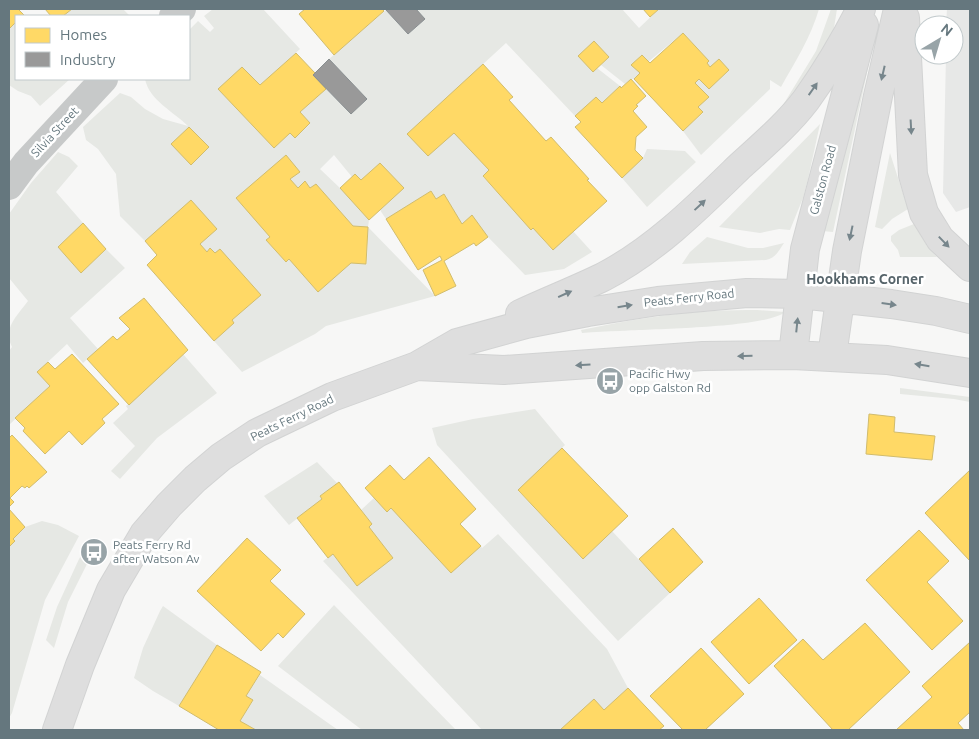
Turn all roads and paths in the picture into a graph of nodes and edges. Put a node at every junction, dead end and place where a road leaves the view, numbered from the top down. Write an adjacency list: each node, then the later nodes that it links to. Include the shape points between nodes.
1 (861, 9): 11 (main road, one-way to 1, via 604,276 637,256 695,210 805,101)
2 (868, 9): 8 (main road, Galston Road, via 805,249)
3 (898, 9): 9 (main road, one-way to 9)
4 (905, 9): 7 (main road, one-way to 7, via 913,175 924,213 940,239)
5 (103, 80): 6 (street, Silvia Street, via 26,163)
6 (9, 186)
7 (970, 266)
8 (800, 294): 9 (main road, Peats Ferry Road); 11 (main road, Peats Ferry Road, one-way to 8, via 526,324 658,301 747,292); 12 (main road, Galston Road, one-way to 8)
9 (840, 298): 10 (main road, Peats Ferry Road, one-way to 10); 13 (main road)
10 (970, 319)
11 (458, 343): 14 (main road, Peats Ferry Road)
12 (794, 355): 13 (main road, Peats Ferry Road); 14 (main road, Peats Ferry Road, one-way to 14, via 704,356 504,370)
13 (832, 356): 15 (main road, Peats Ferry Road, one-way to 13, via 888,360)
14 (417, 366): 16 (main road, Peats Ferry Road, via 332,397 257,433 195,478 144,534 111,590)
15 (970, 373)
16 (57, 730)

